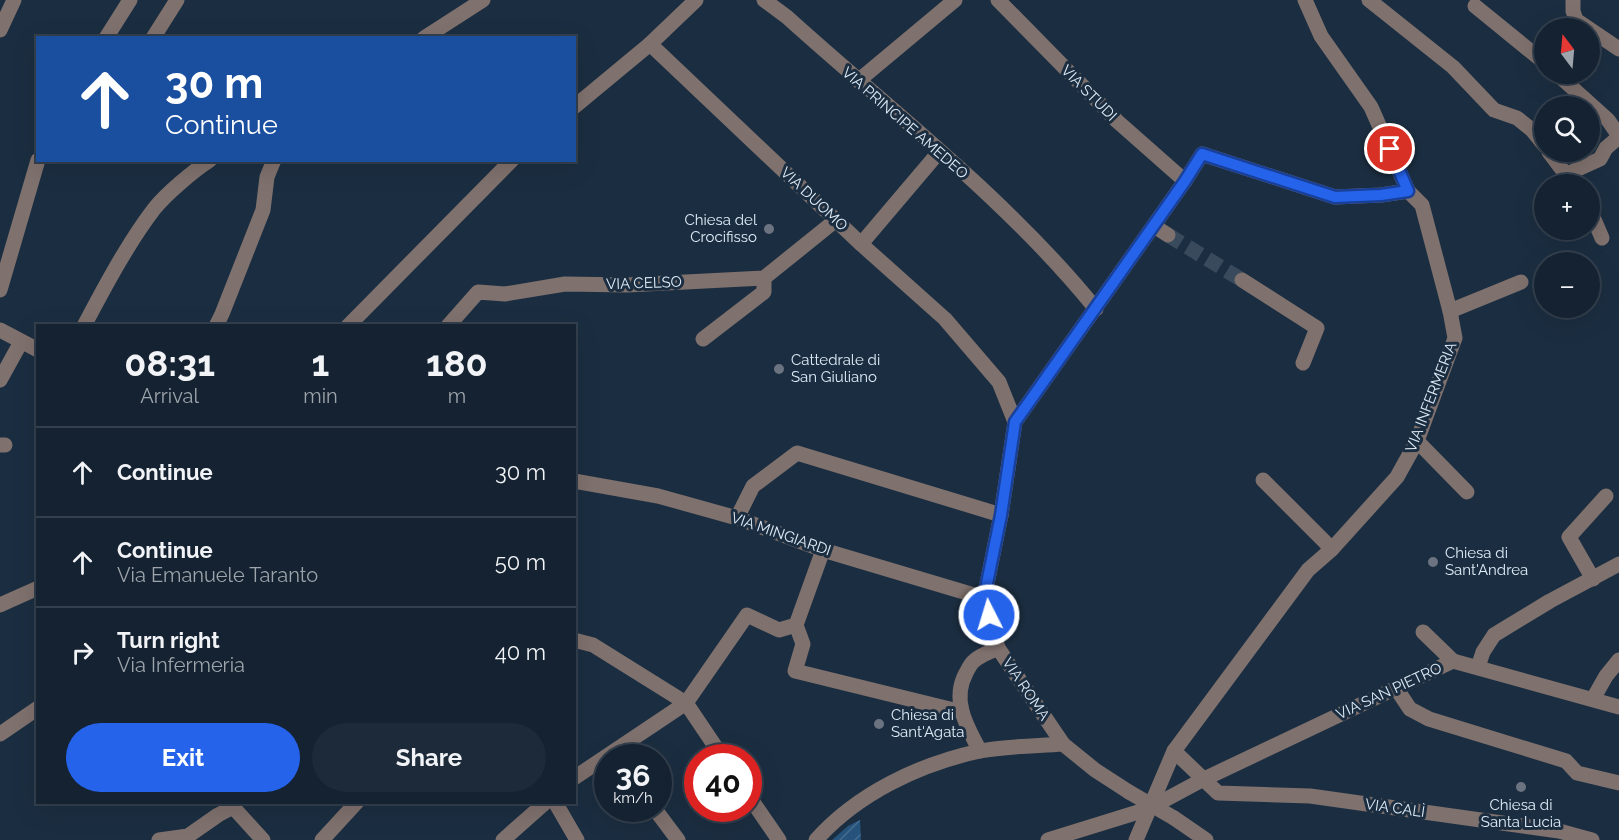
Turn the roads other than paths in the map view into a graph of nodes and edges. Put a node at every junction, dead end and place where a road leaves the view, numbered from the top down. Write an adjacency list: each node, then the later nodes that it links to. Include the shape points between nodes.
1 (14, 0): 13 (street)
2 (130, 0): 14 (street)
3 (177, 0): 15 (street)
4 (483, 0): 16 (street)
5 (696, 0): 17 (street)
6 (764, 0): 20 (street, VIA PRINCIPE AMEDEO)
7 (955, 0): 20 (street)
8 (998, 0): 31 (street, VIA STUDI, via 1117,121)
9 (1305, 0): 32 (street, VIA INFERMERIA, via 1321,36 1371,107)
10 (1369, 0): 23 (street, via 1454,67 1494,110 1517,118)
11 (1573, 0): 18 (street, via 1576,20)
12 (1475, 6): 19 (street)
13 (0, 30)
14 (107, 36)
15 (154, 36)
16 (427, 36)
17 (650, 44): 22 (street); 33 (street, VIA DUOMO)
18 (1619, 49)
19 (1534, 54)
20 (858, 81): 25 (street, VIA PRINCIPE AMEDEO)
21 (1568, 84): 24 (street, via 1608,120)
22 (576, 105)
23 (1534, 132)
24 (1619, 136): 30 (street, via 1600,159)
25 (939, 152): 38 (street); 43 (street, VIA PRINCIPE AMEDEO, via 1024,228)
26 (37, 162): 42 (street)
27 (207, 162): 45 (street, via 155,208)
28 (273, 162): 46 (street, via 263,210)
29 (510, 162): 47 (street)
30 (1578, 174)
31 (1185, 181): 32 (street, via 1202,154 1335,197); 34 (street)
32 (1408, 191): 44 (street, VIA INFERMERIA, via 1422,205)
33 (836, 219): 38 (street, VIA DUOMO); 39 (street)
34 (1154, 226): 36 (street); 43 (street)
35 (1600, 233): 37 (street)
36 (1168, 235)
37 (1602, 238)
38 (861, 244): 55 (street, VIA DUOMO, via 940,314 999,382)
39 (764, 278): 48 (street, VIA CELSO, via 565,284 505,294 478,292); 50 (street, via 764,292)
40 (1242, 280): 53 (street, via 1317,328)
41 (1521, 282): 44 (street)
42 (0, 290)
43 (1096, 309): 55 (street)
44 (1450, 311): 56 (street, VIA INFERMERIA, via 1455,338)
45 (85, 324)
46 (217, 324)
47 (350, 324)
48 (450, 324)
49 (0, 330): 51 (street)
50 (703, 339)
51 (21, 342): 52 (street); 54 (street)
52 (36, 349)
53 (1303, 363)
54 (0, 380)
55 (1015, 422): 61 (street, VIA ROMA)
56 (1417, 441): 59 (street); 63 (street, VIA INFERMERIA, via 1397,477)
57 (1263, 480): 63 (street)
58 (576, 481): 62 (street, VIA MINGIARDI, via 658,496)
59 (1467, 492)
60 (1606, 495): 66 (street, via 1569,537)
61 (1001, 515): 62 (street, via 797,453 753,486); 68 (street, VIA ROMA)
62 (737, 518): 64 (street, VIA MINGIARDI)
63 (1332, 549): 88 (street, VIA INFERMERIA, via 1308,570)
64 (824, 550): 68 (street, VIA MINGIARDI); 70 (street)
65 (1619, 564): 66 (street)
66 (1593, 579): 76 (street, via 1494,634)
67 (36, 589): 69 (street)
68 (984, 598): 73 (street, VIA ROMA)
69 (0, 605)
70 (796, 625): 79 (street, via 779,630 747,615); 82 (street, via 803,644 795,671)
71 (1423, 632): 75 (street)
72 (576, 641): 79 (street, via 593,645)
73 (998, 648): 82 (street, via 973,661 963,680); 86 (street, VIA ROMA)
74 (1619, 660): 78 (street)
75 (1453, 661): 76 (street, VIA SAN PIETRO); 77 (street, VIA SAN PIETRO)
76 (1478, 667): 78 (street, VIA SAN PIETRO)
77 (1396, 688): 91 (street, VIA SAN PIETRO); 92 (street, via 1410,709 1429,719 1566,761 1577,773)
78 (1593, 699): 80 (street, VIA SAN PIETRO)
79 (686, 703): 84 (street); 85 (street)
80 (1619, 707)
81 (36, 709): 83 (street)
82 (962, 712): 87 (street)
83 (0, 734)
84 (635, 744)
85 (714, 744)
86 (1063, 744): 87 (street); 109 (street, VIA ROMA, bridge, via 1095,770)
87 (980, 751): 106 (street, via 917,771 867,796)
88 (1174, 751): 91 (street, VIA CALÌ); 96 (street, VIA INFERMERIA)
89 (594, 768): 90 (street)
90 (576, 777)
91 (1202, 780): 96 (street, VIA SAN PIETRO); 110 (street, VIA CALÌ, via 1218,793 1310,796 1559,831)
92 (1619, 783)
93 (355, 804): 101 (street)
94 (544, 804): 102 (street)
95 (556, 804): 103 (street)
96 (1148, 809): 107 (street, VIA SAN PIETRO); 108 (street, VIA INFERMERIA)
97 (762, 815): 105 (street)
98 (664, 822): 104 (street)
99 (159, 840): 100 (street, via 188,836 233,807)
100 (263, 840)
101 (322, 840)
102 (503, 840)
103 (577, 840)
104 (678, 840)
105 (779, 840)
106 (816, 840)
107 (1048, 840)
108 (1136, 840)
109 (1206, 840)
110 (1592, 840)

